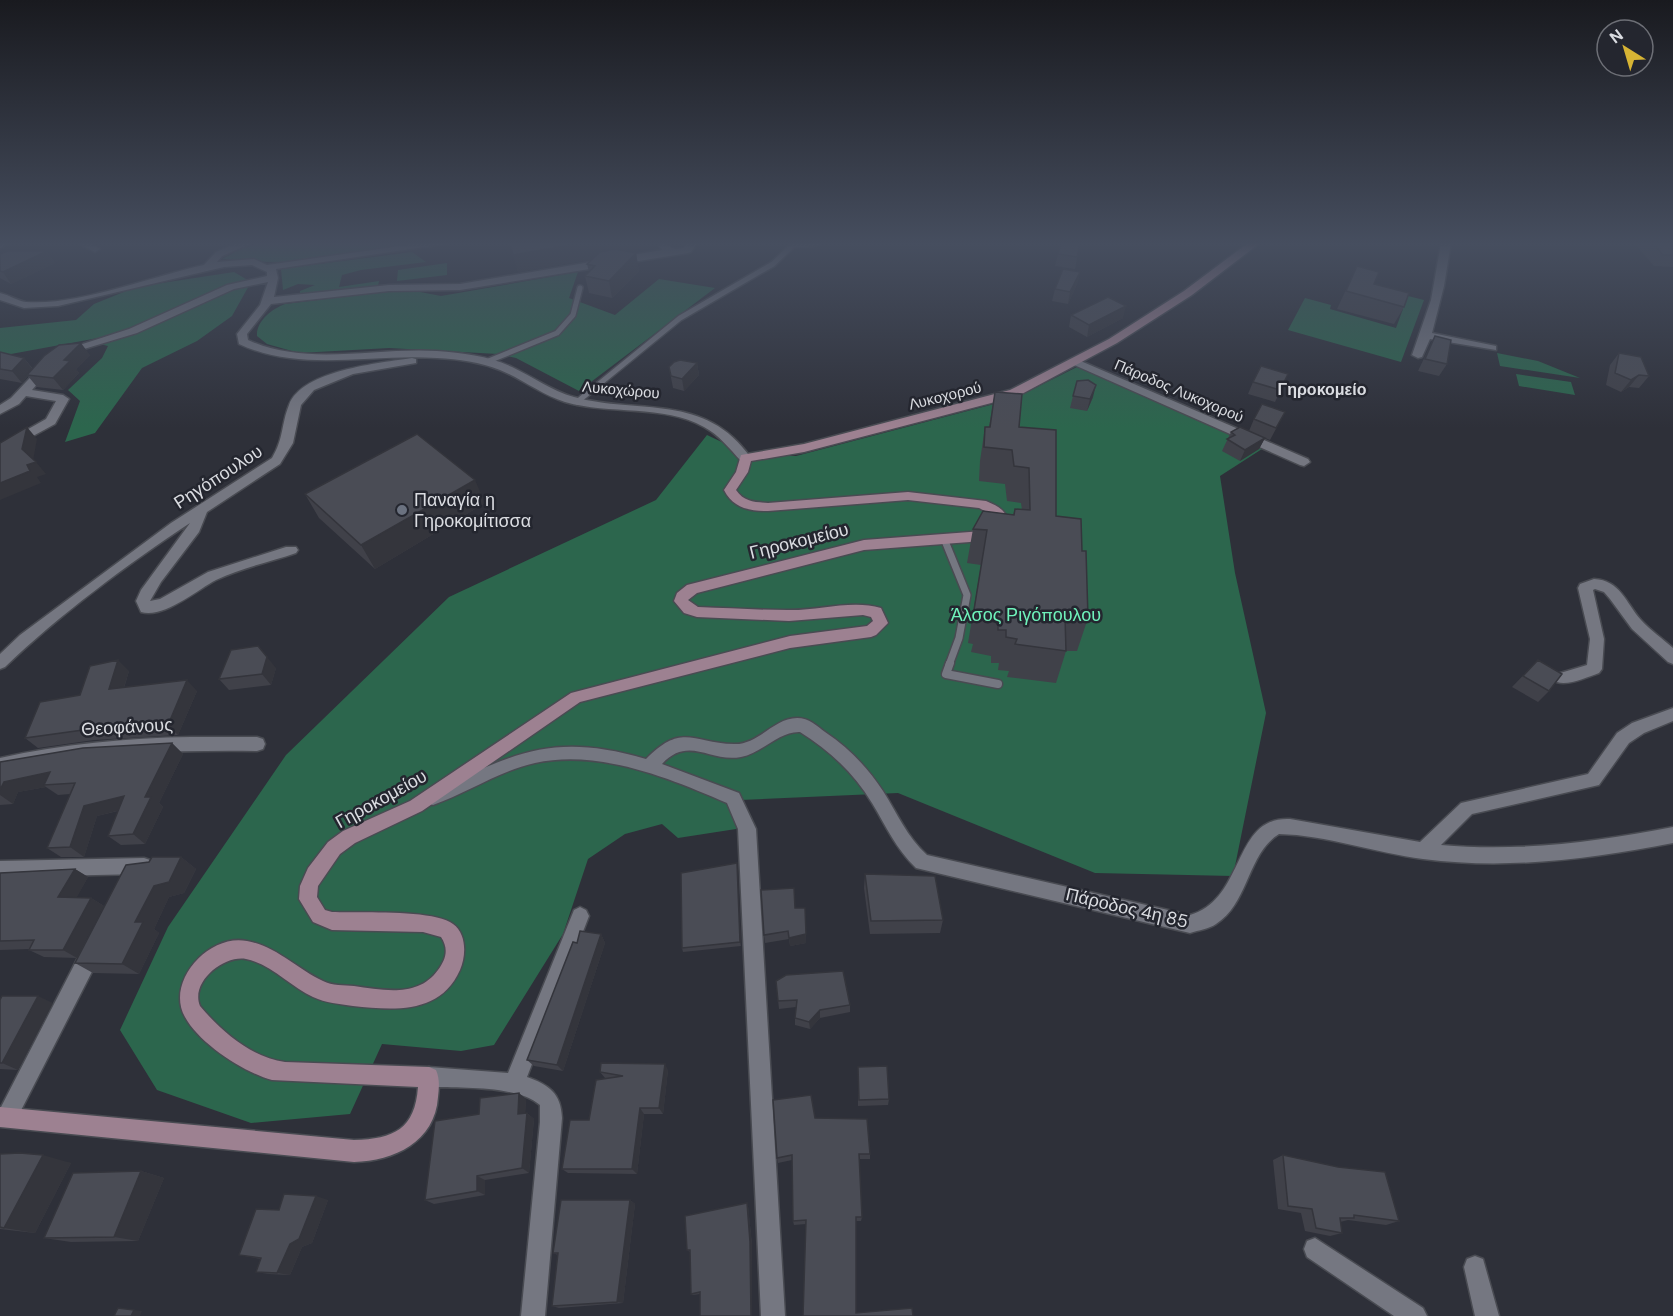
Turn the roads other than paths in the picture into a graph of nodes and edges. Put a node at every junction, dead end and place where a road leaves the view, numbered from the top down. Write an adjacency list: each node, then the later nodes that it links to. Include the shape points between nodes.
1 (192, 304): 13 (street, via 133,331 63,352)
2 (265, 304): 10 (street, via 242,334 243,342 251,346 294,355 404,352)
3 (576, 304): 11 (lane, via 573,315 557,333)
4 (704, 304): 14 (lane, via 680,318)
5 (1170, 304): 12 (street, Λυκοχορού)
6 (1436, 304): 7 (street)
7 (1426, 335): 8 (street); 9 (street)
8 (1492, 348)
9 (1418, 355)
10 (451, 357): 11 (street, Λυκοχώρου); 19 (street, Ρηγόπουλου, via 361,368 317,384 295,404 287,443 278,458)
11 (486, 362): 14 (street, Λυκοχώρου)
12 (1076, 362): 17 (street, Λυκοχορού, via 996,399 804,448); 18 (street, Πάροδος Λυκοχορού)
13 (25, 392): 15 (street); 16 (street, via 63,399 51,421)
14 (577, 402): 17 (street, Λυκοχώρου, via 686,414 724,433)
15 (0, 410)
16 (0, 450)
17 (745, 458): 20 (street, Γηροκομείου, via 742,472 730,490 737,501 746,505 768,507 908,496 981,504 993,508 1000,517 1000,529 990,534)
18 (1304, 462)
19 (201, 510): 21 (street, via 197,525 149,586 143,601 146,608 164,604 213,576); 23 (street, Ρηγόπουλου, via 87,591)
20 (945, 541): 25 (lane, via 967,595 959,638 946,674); 30 (street, Γηροκομείου, via 864,545 692,589 681,601 697,612 789,616 862,610 876,612 881,623 871,631 790,642 582,695)
21 (291, 550)
22 (1673, 658): 24 (street, via 1635,623 1612,591 1590,585 1585,588 1597,639 1594,669)
23 (0, 663)
24 (1562, 678)
25 (998, 684)
26 (1673, 714): 32 (street, via 1623,738 1593,780 1467,808)
27 (257, 744): 28 (street, Θεοφάνους, via 105,746)
28 (0, 765)
29 (649, 767): 30 (street, via 594,755 537,755); 32 (street, Πάροδος 4η 85, via 671,745 683,742 736,752 801,724 842,751 882,806 895,833 922,862 1190,924 1216,915 1235,890 1262,836 1276,827 1290,826); 45 (street, via 733,798 747,829)
30 (416, 806): 39 (street, Γηροκομείου, via 334,848 314,874 308,899 319,916 332,921 423,923 447,930 456,944 456,957 433,989 400,1002 321,991 255,953 239,948 207,963 190,987 189,1004 205,1026 253,1063 267,1069)
31 (1673, 835): 32 (street, Πάροδος 4η 85, via 1599,849 1515,856 1478,857)
32 (1423, 851)
33 (158, 865): 34 (street)
34 (136, 866): 35 (street); 36 (street)
35 (0, 869)
36 (125, 887)
37 (580, 916): 40 (street)
38 (104, 929): 41 (street)
39 (429, 1077): 40 (street); 41 (street, via 426,1112 420,1121 405,1137 372,1152)
40 (514, 1084): 44 (street, via 543,1094 551,1117)
41 (3, 1117)
42 (1315, 1249): 46 (street)
43 (1475, 1267): 47 (street)
44 (533, 1316)
45 (773, 1316)
46 (1415, 1316)
47 (1487, 1316)

